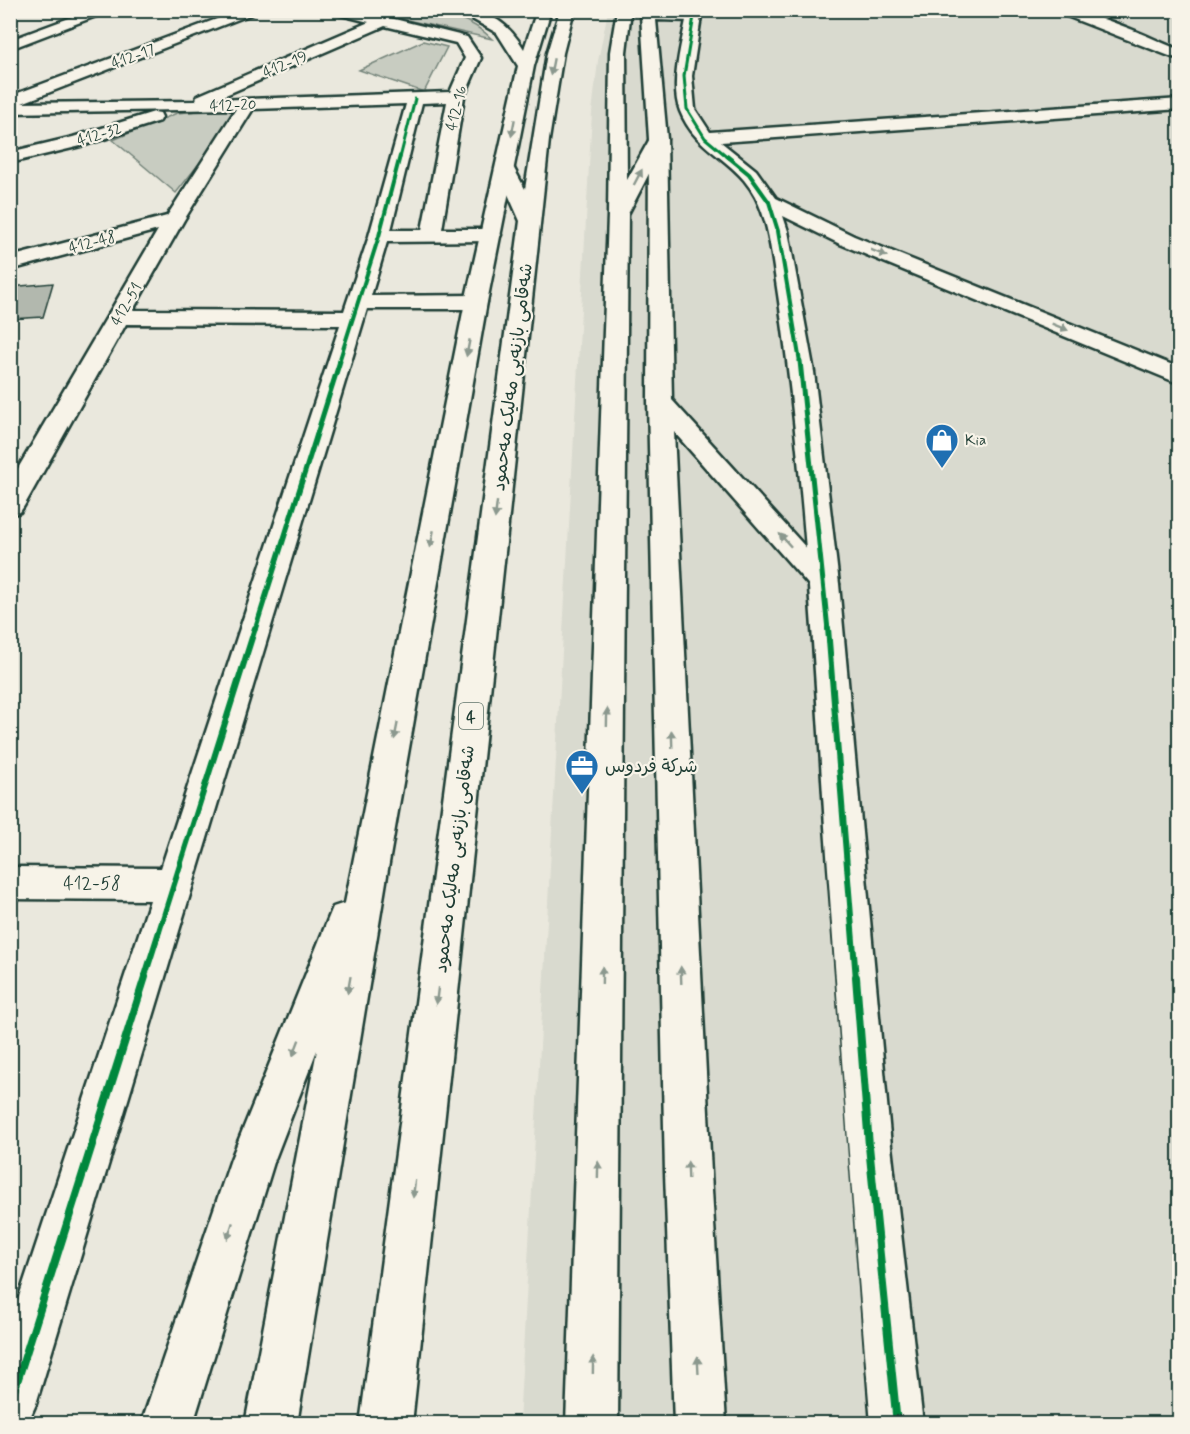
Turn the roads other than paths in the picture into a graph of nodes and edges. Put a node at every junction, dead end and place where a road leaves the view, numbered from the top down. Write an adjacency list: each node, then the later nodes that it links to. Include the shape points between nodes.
1 (105, 10): 11 (main road)
2 (255, 10): 16 (main road, 412-17)
3 (338, 10): 10 (main road, 412-16)
4 (463, 10): 13 (main road, via 499,25)
5 (544, 10): 13 (main road)
6 (567, 10): 28 (main road, شەقامی بازنەیی مەلیک مەحمود / 4, one-way to 28, via 545,108)
7 (1058, 10): 12 (main road)
8 (642, 12): 9 (main road); 22 (main road); 26 (main road, via 618,52)
9 (694, 14): 21 (main road, via 684,93 687,109)
10 (383, 21): 14 (main road, 412-16, via 462,40 473,58); 19 (main road, 412-19)
11 (10, 45)
12 (1177, 54)
13 (526, 66): 24 (main road, one-way to 24)
14 (456, 97): 15 (main road, 412-20); 32 (main road, 412-16)
15 (415, 99): 17 (main road, 412-20); 31 (main road)
16 (10, 101)
17 (248, 104): 19 (main road, 412-20); 27 (main road, 412-51)
18 (1179, 104): 21 (main road)
19 (186, 106): 20 (main road, 412-20); 23 (main road, 412-32, via 79,141)
20 (10, 108)
21 (705, 138): 25 (main road, via 749,174)
22 (658, 139): 26 (main road, one-way to 22); 40 (main road)
23 (10, 158)
24 (505, 167): 28 (main road); 30 (main road)
25 (769, 202): 29 (main road); 33 (main road); 42 (main road, via 778,231 802,372)
26 (618, 215): 50 (main road, one-way to 26)
27 (174, 220): 34 (main road, 412-48); 38 (main road, 412-51)
28 (531, 222): 49 (main road, شەقامی بازنەیی مەلیک مەحمود / 4, one-way to 49)
29 (865, 228): 33 (main road); 36 (main road)
30 (490, 235): 32 (main road); 35 (main road)
31 (379, 236): 32 (main road); 37 (main road)
32 (431, 236)
33 (847, 240): 39 (main road, one-way to 39)
34 (10, 264)
35 (476, 302): 37 (main road); 43 (main road, one-way to 43)
36 (1060, 306)
37 (355, 310): 38 (main road); 45 (main road)
38 (118, 317): 41 (main road, 412-51)
39 (1179, 376)
40 (660, 401): 42 (main road, one-way to 40); 51 (main road, one-way to 40)
41 (10, 506)
42 (824, 584): 52 (main road, via 869,1146)
43 (372, 857): 47 (main road, one-way to 47, via 253,1159); 48 (main road, one-way to 48)
44 (10, 883): 45 (main road, 412-58)
45 (174, 884): 46 (main road)
46 (10, 1404)
47 (167, 1424)
48 (271, 1424)
49 (386, 1424)
50 (592, 1424)
51 (700, 1424)
52 (897, 1424)

